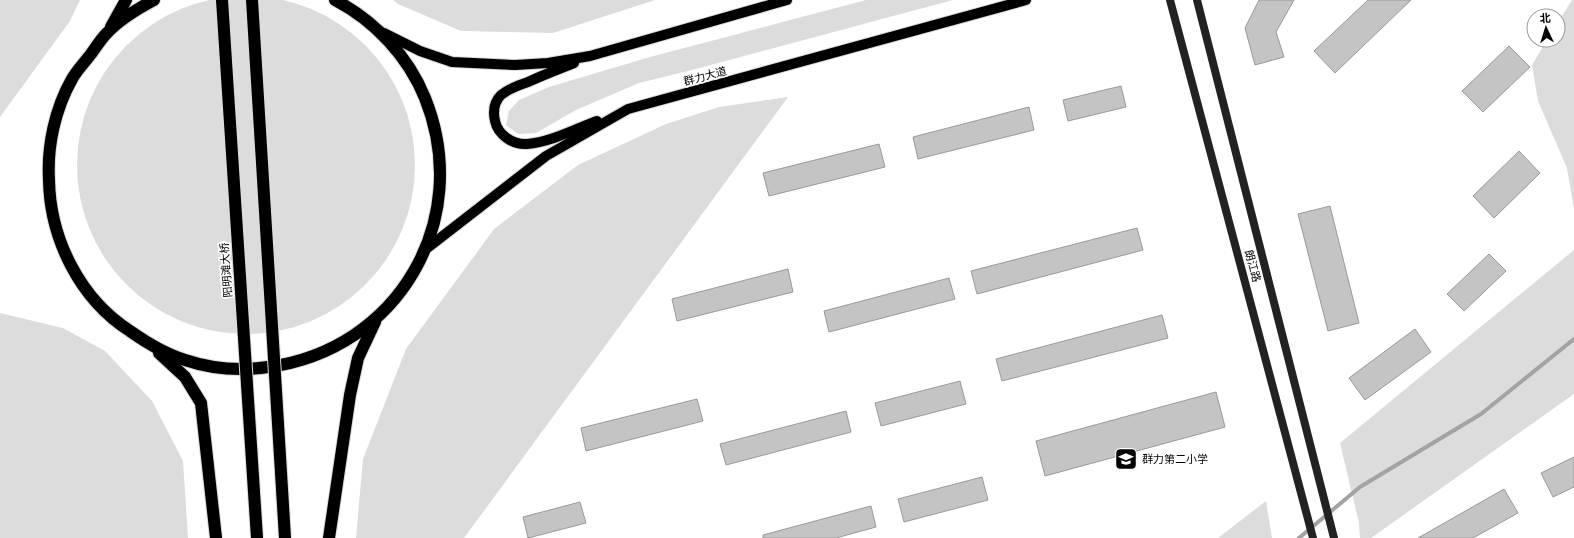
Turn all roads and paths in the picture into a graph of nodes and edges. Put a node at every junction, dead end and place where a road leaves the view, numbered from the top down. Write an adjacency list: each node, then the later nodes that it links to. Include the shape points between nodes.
1 (126, 0): 12 (highway)
2 (154, 0): 12 (highway, via 132,12)
3 (222, 0): 19 (highway, 阳明滩大桥, bridge)
4 (252, 0): 20 (highway, bridge)
5 (335, 0): 10 (highway)
6 (787, 0): 13 (main road)
7 (1026, 0): 14 (main road, 群力大道)
8 (1170, 0): 22 (main road, 朗江路)
9 (1197, 0): 23 (main road, 朗江路)
10 (345, 4): 11 (highway)
11 (380, 31): 13 (main road, via 420,52 452,62 514,65); 15 (highway, via 402,57 420,85 434,123 440,149 441,183 436,216)
12 (107, 33): 17 (highway, via 72,79 60,106 48,164 49,194 54,224 64,252 78,279 96,303 118,324)
13 (590, 56): 14 (main road, via 502,95 497,100 494,113 498,129 511,140 526,144 553,137)
14 (628, 109): 15 (main road, 群力大道, via 546,156)
15 (426, 249): 16 (highway, via 405,286)
16 (377, 318): 17 (highway, via 350,339 320,355 287,365 253,369 219,368 186,361); 21 (highway, via 358,358 350,394)
17 (154, 348): 18 (highway, via 185,377 201,403)
18 (216, 538)
19 (257, 538)
20 (285, 538)
21 (329, 538)
22 (1313, 538)
23 (1334, 538)

